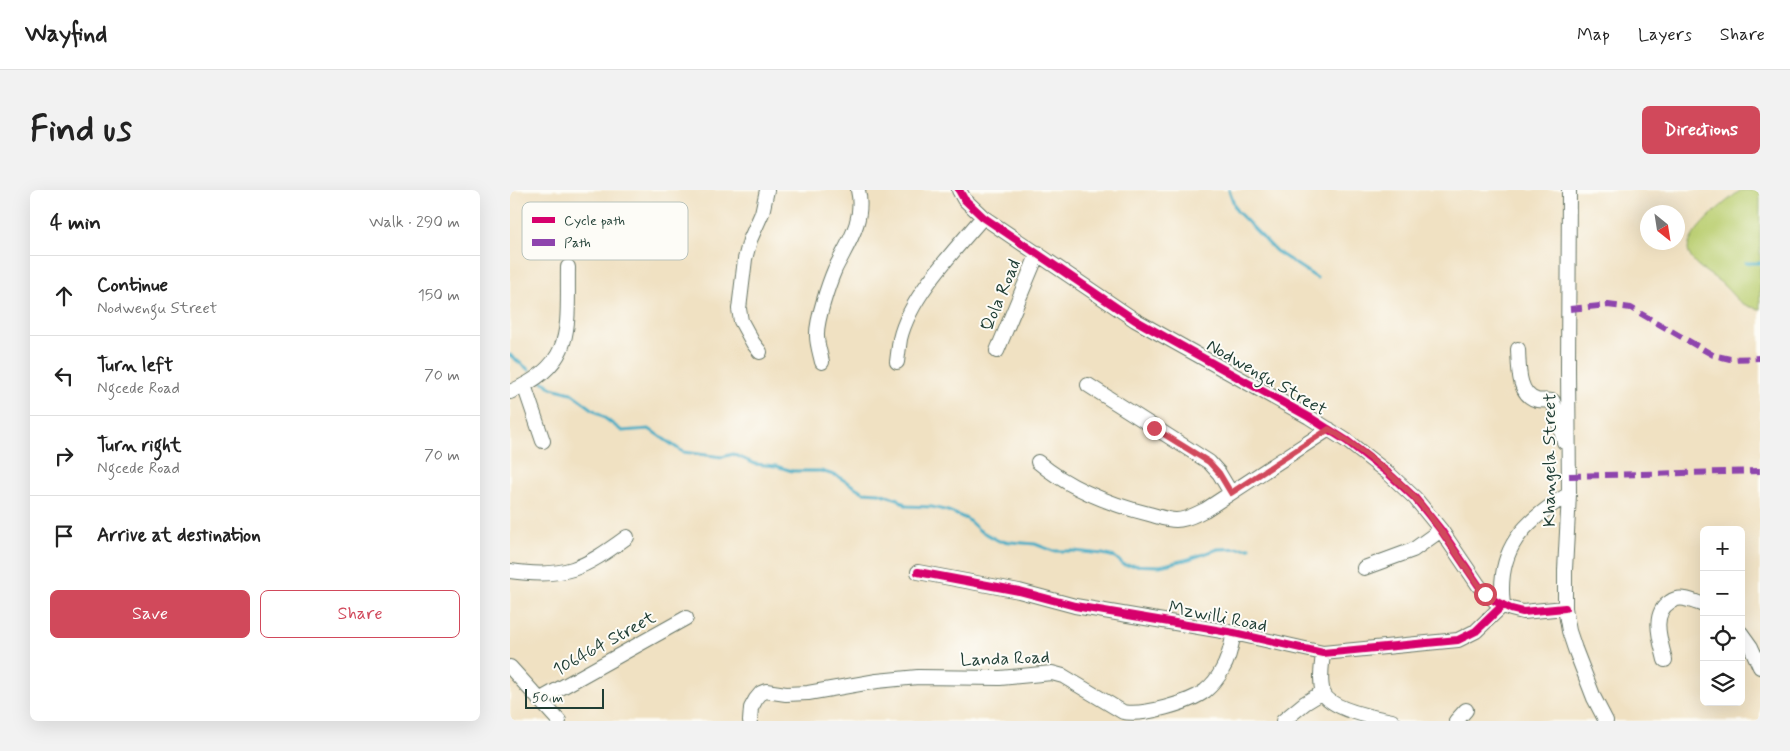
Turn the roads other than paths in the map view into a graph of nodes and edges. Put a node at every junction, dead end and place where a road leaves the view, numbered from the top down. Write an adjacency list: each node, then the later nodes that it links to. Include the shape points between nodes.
1 (767, 190): 10 (street, via 745,259 739,309 741,321)
2 (858, 190): 11 (street, via 858,220 834,270 817,329)
3 (959, 190): 5 (street, Nodwengu Street)
4 (1569, 190): 19 (street, Khangela Street)
5 (983, 217): 6 (street, Nodwengu Street); 12 (street, via 921,295 900,338)
6 (1038, 253): 9 (street, Qola Road); 16 (street, Nodwengu Street, via 1135,320)
7 (568, 267): 13 (street, via 564,344 556,361)
8 (1518, 349): 19 (street, via 1522,385 1531,398 1553,400)
9 (997, 351)
10 (760, 352)
11 (822, 362)
12 (897, 362)
13 (524, 385): 15 (street); 17 (street)
14 (1088, 385): 20 (street, via 1209,462)
15 (510, 392)
16 (1329, 429): 20 (street); 22 (street, Nodwengu Street, via 1394,479 1415,498)
17 (543, 441)
18 (1038, 462): 20 (street, via 1064,481 1099,499 1175,520 1189,518)
19 (1570, 462): 21 (street, Khangela Street)
20 (1231, 493)
21 (1569, 494): 27 (street, via 1538,515 1510,547 1503,566); 29 (street, Khangela Street)
22 (1441, 530): 24 (street, via 1413,550); 27 (street, Nodwengu Street, via 1485,594)
23 (627, 537): 25 (street, via 572,570 535,575)
24 (1364, 568)
25 (510, 571)
26 (918, 572): 31 (street, Mzwilli Road, via 1019,591 1075,606)
27 (1502, 605): 29 (street, Nodwengu Street, via 1523,612); 33 (street, Mzwilli Road, via 1476,631 1458,640)
28 (1700, 605): 34 (street, via 1679,598 1668,602 1660,612 1658,625)
29 (1565, 608): 43 (street, Khangela Street, via 1575,650)
30 (686, 618): 38 (street, 106464 Street)
31 (1234, 634): 33 (street, Mzwilli Road); 40 (street, Landa Road, via 1222,671 1205,691 1170,706 1142,712 1124,712 1063,676 1052,673 1000,678 891,679 808,693 766,691 759,695 752,708)
32 (1745, 639): 36 (street)
33 (1323, 653): 37 (street)
34 (1665, 660)
35 (510, 667): 38 (street)
36 (1760, 667)
37 (1323, 692): 41 (street); 42 (street, via 1328,700 1339,706)
38 (539, 700): 39 (street)
39 (559, 721)
40 (750, 721)
41 (1282, 721)
42 (1392, 721)
43 (1606, 721)

